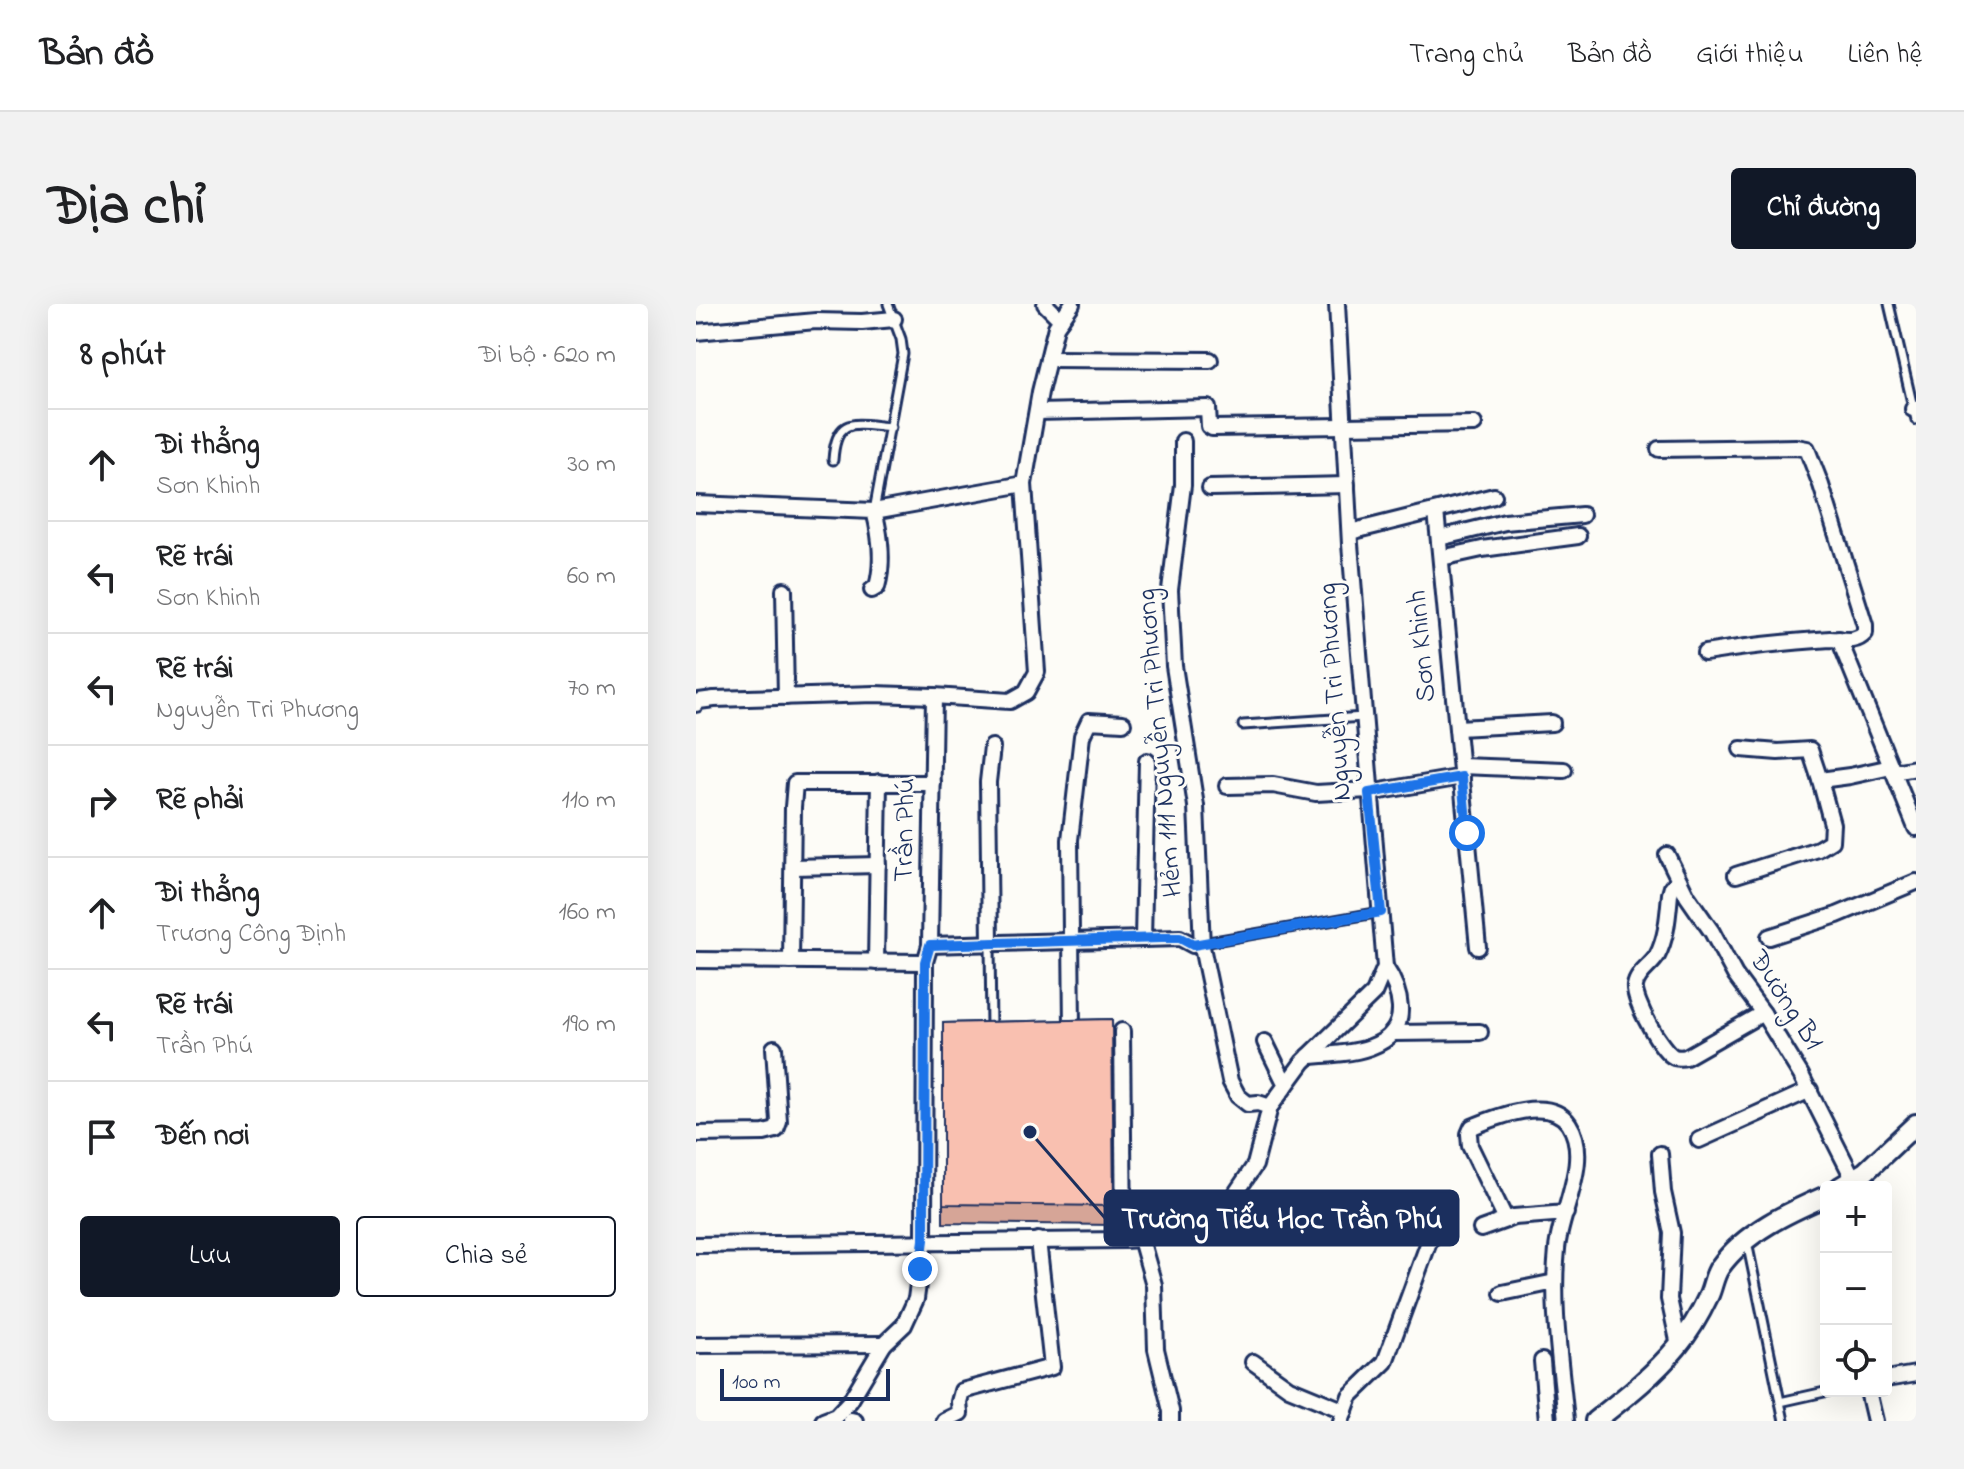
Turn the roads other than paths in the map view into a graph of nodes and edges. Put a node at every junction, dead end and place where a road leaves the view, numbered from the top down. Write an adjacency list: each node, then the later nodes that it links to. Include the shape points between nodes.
1 (888, 304): 6 (lane)
2 (1045, 304): 7 (street)
3 (1072, 304): 7 (street)
4 (1337, 304): 13 (street, Nguyễn Tri Phương)
5 (1889, 304): 12 (lane)
6 (894, 319): 8 (street); 15 (lane, via 903,354)
7 (1061, 320): 9 (street)
8 (696, 332)
9 (1048, 359): 10 (street); 11 (street)
10 (1210, 360)
11 (1037, 412): 13 (street, via 1208,408 1212,428); 19 (street)
12 (1915, 412)
13 (1343, 424): 14 (street); 20 (street, Nguyễn Tri Phương)
14 (1474, 424)
15 (891, 427): 18 (lane, via 849,424 834,442); 24 (lane)
16 (1183, 441): 67 (street, Hẻm 111 Nguyễn Tri Phương, via 1170,590 1174,666 1196,806)
17 (1659, 449): 33 (street, via 1807,449 1865,625 1861,637)
18 (833, 460)
19 (1024, 484): 24 (street); 35 (street, via 1037,672 1026,692 1010,701)
20 (1347, 485): 21 (street); 27 (street, Nguyễn Tri Phương)
21 (1210, 488)
22 (1494, 496): 25 (street)
23 (696, 504): 24 (street)
24 (874, 511): 32 (street, via 881,563)
25 (1436, 511): 27 (street); 29 (street, Sơn Khinh)
26 (1582, 515): 29 (street, via 1505,522)
27 (1350, 532): 38 (street, Nguyễn Tri Phương)
28 (1578, 536): 30 (street)
29 (1439, 538): 30 (street, Sơn Khinh)
30 (1441, 558): 42 (street, Sơn Khinh)
31 (784, 590): 36 (street)
32 (872, 590)
33 (1839, 639): 34 (street); 48 (street)
34 (1705, 653)
35 (934, 696): 36 (street); 52 (street, Trần Phú)
36 (786, 697): 37 (street)
37 (696, 704)
38 (1364, 717): 41 (lane); 54 (street, Nguyễn Tri Phương)
39 (1123, 723): 65 (street, via 1089,721 1082,736 1070,840)
40 (1552, 723): 42 (street)
41 (1243, 725)
42 (1457, 728): 49 (street, Sơn Khinh)
43 (992, 747): 66 (street)
44 (1741, 749): 50 (street, via 1810,750)
45 (1147, 761): 64 (street)
46 (1916, 768): 48 (street)
47 (1564, 770): 49 (street)
48 (1892, 770): 50 (street); 55 (street)
49 (1461, 772): 54 (street); 69 (street, Sơn Khinh)
50 (1820, 780): 59 (street, via 1832,824 1831,841)
51 (879, 782): 52 (street); 57 (street); 58 (street, via 795,783)
52 (933, 783): 68 (street, Trần Phú)
53 (1227, 786): 54 (street)
54 (1369, 792): 62 (street, Nguyễn Tri Phương)
55 (1916, 828)
56 (1667, 855): 60 (street, Đường B1)
57 (878, 865): 58 (street); 72 (street)
58 (793, 867): 71 (street)
59 (1736, 875)
60 (1679, 880): 75 (street, Đường B1); 75 (street, via 1670,894 1662,945 1637,979 1638,1006 1677,1058)
61 (1916, 882): 63 (street)
62 (1381, 912): 67 (lane); 74 (street, Nguyễn Tri Phương)
63 (1769, 937)
64 (1143, 939): 65 (street); 67 (street)
65 (1070, 941): 66 (street); 76 (street)
66 (990, 943): 68 (street); 77 (lane)
67 (1203, 943): 86 (street, Hẻm 111 Nguyễn Tri Phương, via 1230,1081 1248,1104)
68 (930, 945): 73 (street, Trần Phú)
69 (1478, 947)
70 (696, 960): 71 (street)
71 (791, 961): 72 (street)
72 (876, 962): 73 (street)
73 (925, 962): 99 (street, Trần Phú)
74 (1385, 967): 80 (street, Nguyễn Tri Phương, via 1400,1004); 83 (street, via 1374,993)
75 (1763, 1013): 85 (street, Đường B1)
76 (1072, 1027)
77 (991, 1029)
78 (1122, 1031): 101 (street)
79 (1480, 1032): 80 (street)
80 (1392, 1033): 83 (street, via 1365,1049)
81 (1265, 1042): 84 (street)
82 (774, 1048): 88 (street, via 776,1130)
83 (1309, 1056): 84 (street)
84 (1286, 1085): 86 (street)
85 (1810, 1090): 89 (street); 91 (street, Đường B1)
86 (1270, 1107): 97 (street, via 1255,1165 1234,1196 1199,1222)
87 (1916, 1124): 92 (street)
88 (696, 1134)
89 (1699, 1140)
90 (1660, 1154): 108 (street, via 1672,1233 1669,1299)
91 (1846, 1181)
92 (1850, 1181)
93 (1820, 1199): 102 (street)
94 (1566, 1213): 95 (street); 95 (street, via 1577,1144 1569,1123 1559,1115 1528,1110 1472,1127 1469,1134); 104 (street)
95 (1506, 1220): 96 (street)
96 (1481, 1229)
97 (1141, 1239): 101 (street); 120 (street, via 1154,1285 1156,1349)
98 (1430, 1239): 116 (street, via 1385,1362 1350,1396)
99 (924, 1240): 100 (street); 103 (street); 106 (street, Trần Phú, via 916,1299 904,1325)
100 (1038, 1240): 101 (street); 119 (street, via 1052,1367 962,1391 960,1413)
101 (1124, 1240)
102 (1746, 1240): 108 (street, via 1718,1268 1709,1296); 115 (lane)
103 (696, 1245)
104 (1555, 1282): 105 (street); 122 (street)
105 (1502, 1293)
106 (884, 1344): 107 (street); 117 (street, Trần Phú, via 850,1401)
107 (696, 1345)
108 (1679, 1345): 123 (street, via 1649,1378)
109 (1542, 1361): 121 (street)
110 (1253, 1362): 116 (street)
111 (1916, 1374): 112 (street)
112 (1892, 1378)
113 (1820, 1393): 115 (lane)
114 (1869, 1397): 125 (street)
115 (1780, 1402): 124 (lane)
116 (1343, 1416)
117 (850, 1418): 118 (street, Trần Phú)
118 (823, 1421)
119 (944, 1421)
120 (1171, 1421)
121 (1547, 1421)
122 (1566, 1421)
123 (1595, 1421)
124 (1784, 1421)
125 (1875, 1421)

